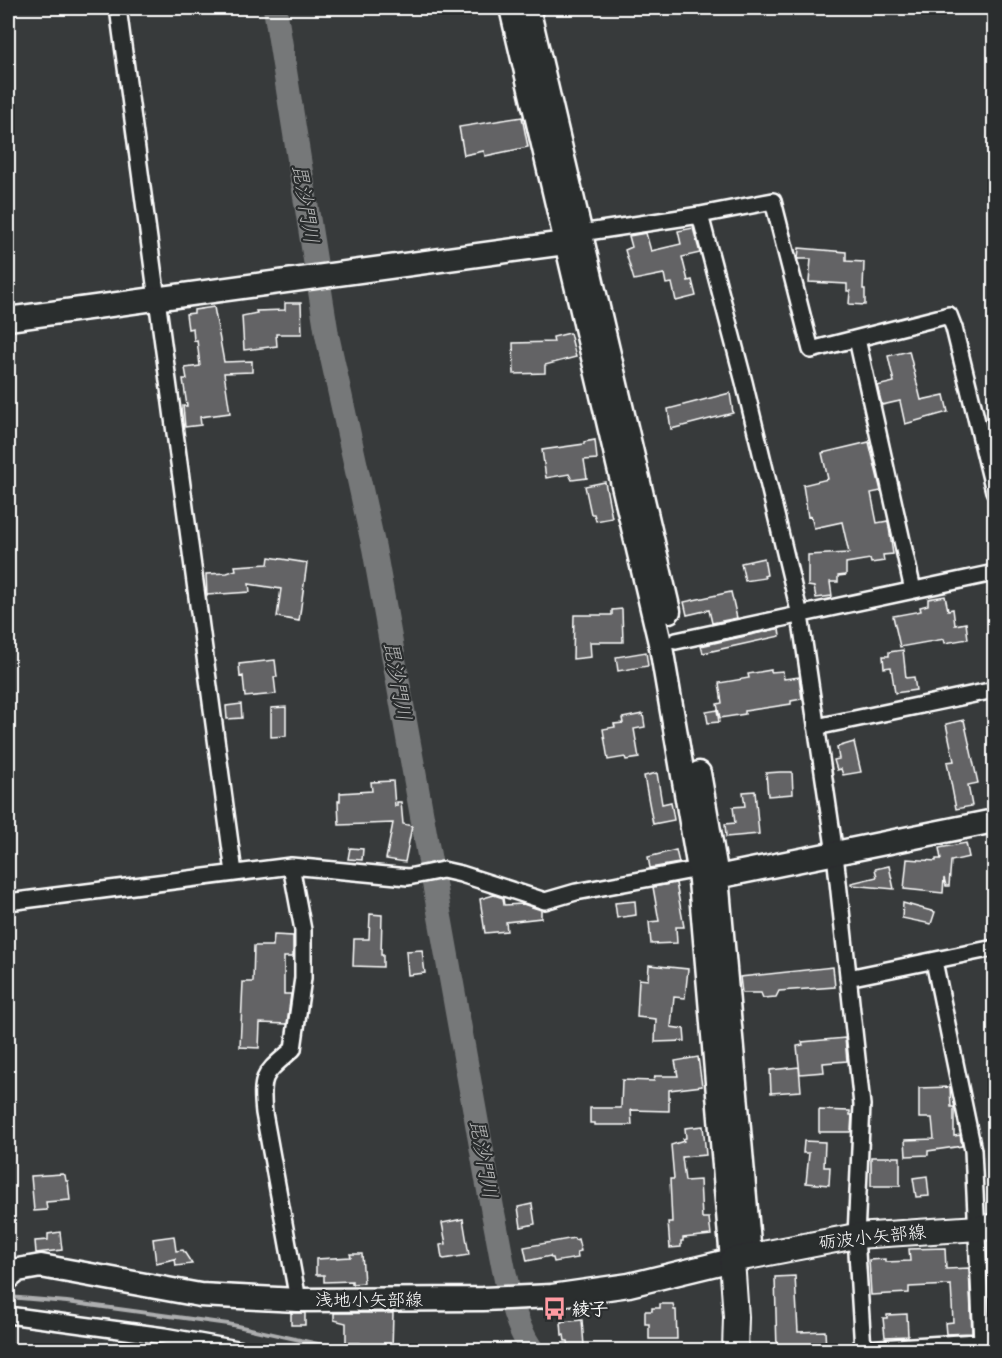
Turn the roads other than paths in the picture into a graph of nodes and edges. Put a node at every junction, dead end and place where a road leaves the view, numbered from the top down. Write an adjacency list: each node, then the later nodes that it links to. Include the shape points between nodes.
1 (118, 8): 6 (street)
2 (511, 8): 5 (street)
3 (528, 8): 5 (street)
4 (700, 215): 5 (street); 8 (street, via 773,201 811,351); 12 (street)
5 (573, 238): 6 (street); 13 (street); 20 (street)
6 (157, 300): 7 (street); 19 (street)
7 (8, 319)
8 (857, 339): 9 (street, via 949,315); 11 (street)
9 (994, 491)
10 (994, 573): 11 (street)
11 (913, 590): 12 (street)
12 (800, 615): 13 (street); 15 (street)
13 (675, 641): 20 (street)
14 (994, 690): 15 (street)
15 (816, 727): 17 (street)
16 (994, 821): 17 (street)
17 (835, 854): 20 (street); 24 (street)
18 (291, 866): 19 (street); 20 (street, via 408,878 442,870 545,901 576,892); 29 (street, via 303,930 303,978 293,1049 266,1073 261,1088)
19 (234, 873): 21 (street)
20 (708, 873): 27 (street)
21 (8, 902)
22 (994, 948): 23 (street)
23 (934, 961): 24 (street); 25 (street)
24 (848, 978): 26 (street, via 862,1105)
25 (985, 1227): 26 (main road, 砺波小矢部線); 31 (street)
26 (856, 1236): 27 (main road, 砺波小矢部線); 36 (street)
27 (741, 1257): 29 (street, 浅地小矢部線, via 629,1285 552,1296); 34 (main road); 35 (main road)
28 (8, 1278): 29 (street, 浅地小矢部線, via 18,1270 41,1266 200,1295)
29 (298, 1300)
30 (8, 1315): 33 (street)
31 (988, 1342): 32 (street)
32 (965, 1347): 36 (street)
33 (243, 1350)
34 (735, 1350)
35 (751, 1350)
36 (863, 1350)

